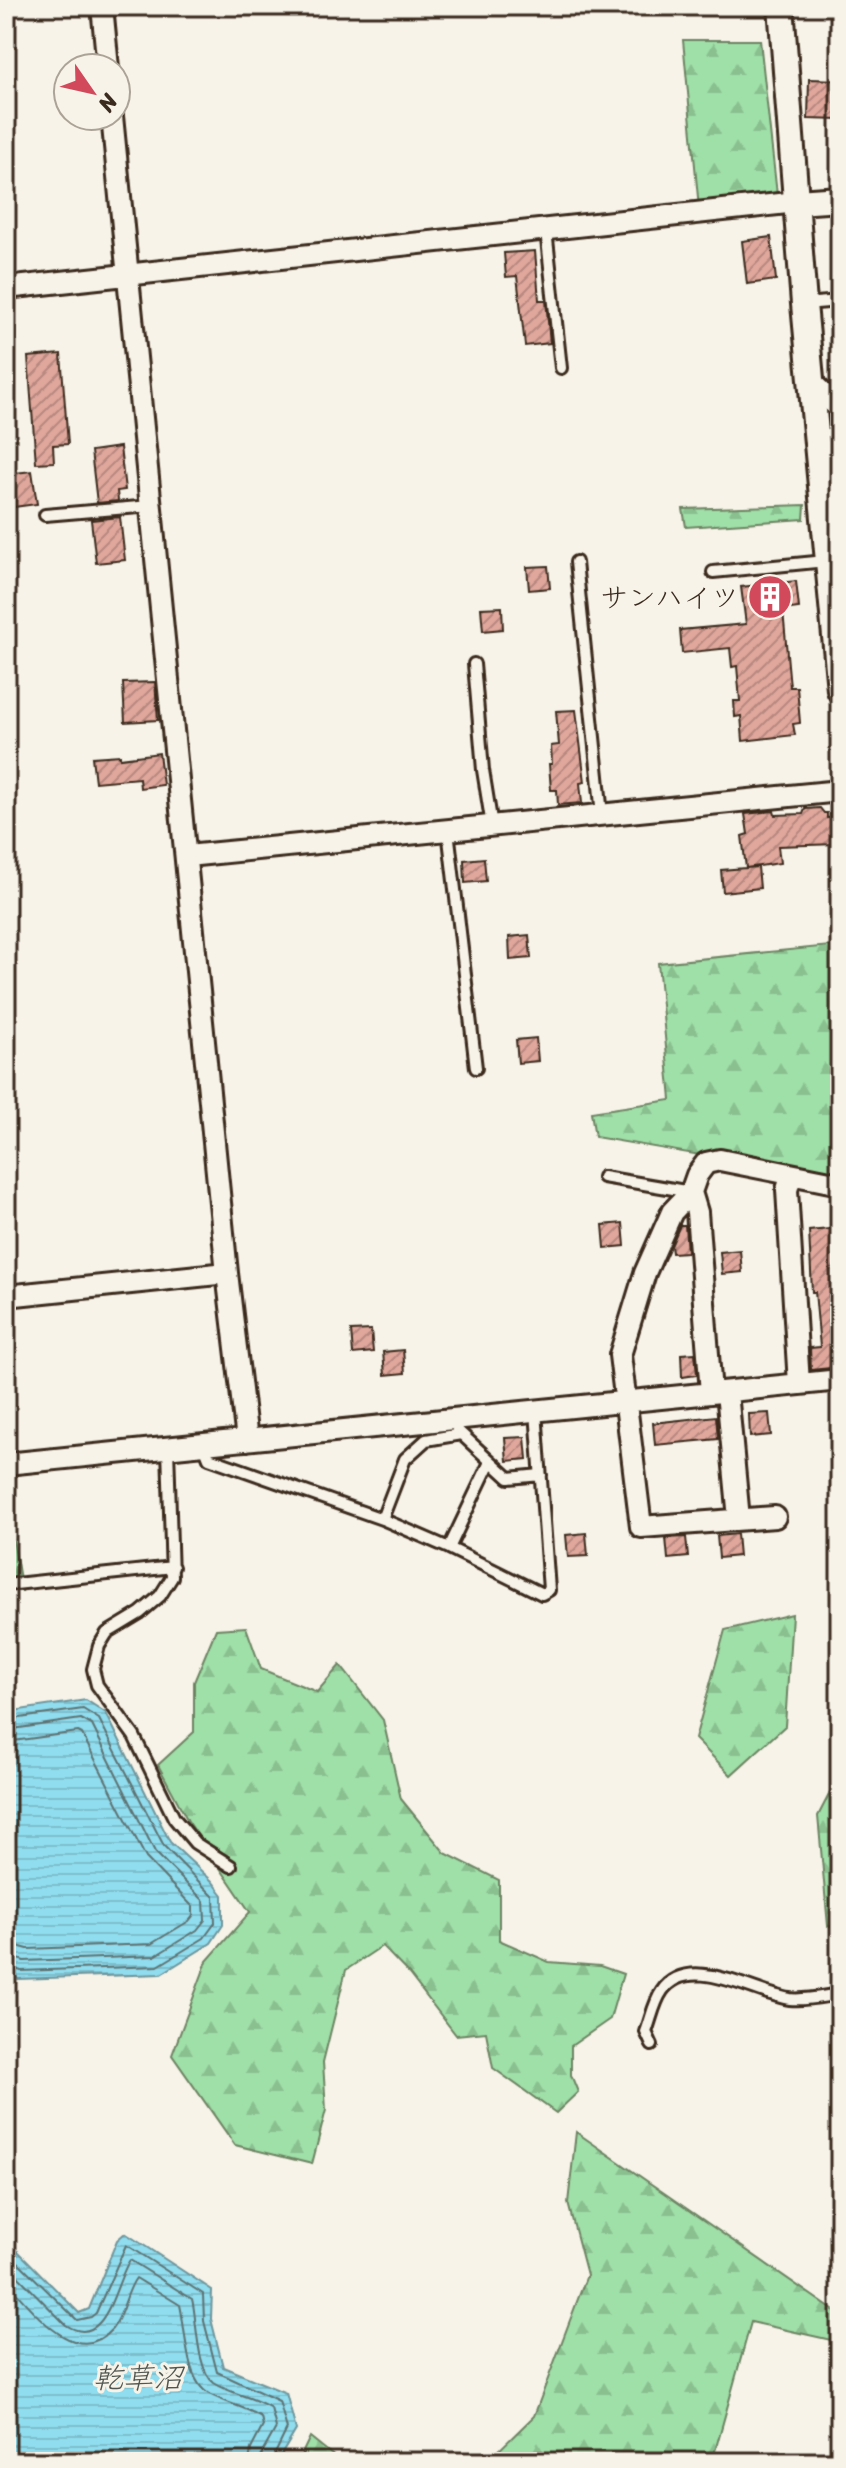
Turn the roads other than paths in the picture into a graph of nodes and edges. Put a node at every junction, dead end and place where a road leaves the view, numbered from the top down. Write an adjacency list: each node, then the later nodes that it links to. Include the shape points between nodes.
1 (102, 6): 3 (street)
2 (781, 6): 6 (street)
3 (106, 52)
4 (114, 132): 8 (street)
5 (840, 199): 6 (street)
6 (797, 202): 7 (street); 11 (street)
7 (546, 230): 8 (street); 12 (lane)
8 (128, 276): 9 (street); 15 (street)
9 (6, 288)
10 (840, 301): 11 (lane)
11 (804, 304): 13 (street)
12 (561, 368)
13 (812, 383): 14 (street); 17 (street)
14 (840, 409)
15 (151, 506): 16 (lane); 26 (street)
16 (45, 515)
17 (828, 560): 19 (lane); 21 (street)
18 (576, 562): 23 (lane)
19 (713, 572)
20 (474, 664): 24 (lane)
21 (840, 690)
22 (840, 791): 23 (street)
23 (602, 815): 24 (street)
24 (492, 826): 25 (street)
25 (448, 830): 26 (street); 27 (lane)
26 (187, 856): 32 (street)
27 (476, 1068)
28 (791, 1176): 30 (street); 31 (street, via 720,1160 706,1163); 35 (street, via 787,1190)
29 (603, 1177): 31 (lane)
30 (840, 1184)
31 (691, 1192): 36 (street); 37 (street, via 672,1212 645,1273 620,1355)
32 (227, 1273): 33 (street); 40 (street)
33 (6, 1296)
34 (840, 1380): 35 (street)
35 (799, 1384): 36 (street)
36 (719, 1392): 37 (street); 48 (street)
37 (625, 1402): 38 (street); 48 (street, via 641,1527)
38 (536, 1411): 39 (street); 45 (lane)
39 (454, 1427): 40 (street); 43 (lane); 47 (lane, via 426,1440 405,1459)
40 (247, 1440): 41 (street)
41 (204, 1445): 42 (street); 47 (lane, via 209,1458)
42 (168, 1448): 44 (street); 50 (lane)
43 (490, 1462): 45 (lane, via 509,1478); 49 (lane)
44 (6, 1464)
45 (541, 1475): 49 (lane, via 549,1590 542,1594)
46 (775, 1517): 48 (street)
47 (382, 1519): 49 (lane)
48 (739, 1519)
49 (449, 1548)
50 (173, 1567): 51 (lane); 52 (lane, via 160,1596 107,1633 93,1669 97,1685 134,1736 174,1818 195,1843)
51 (6, 1585)
52 (231, 1866)
53 (840, 1994): 54 (lane, via 793,1999 690,1973 671,1979 659,1994 646,2032)
54 (652, 2045)

